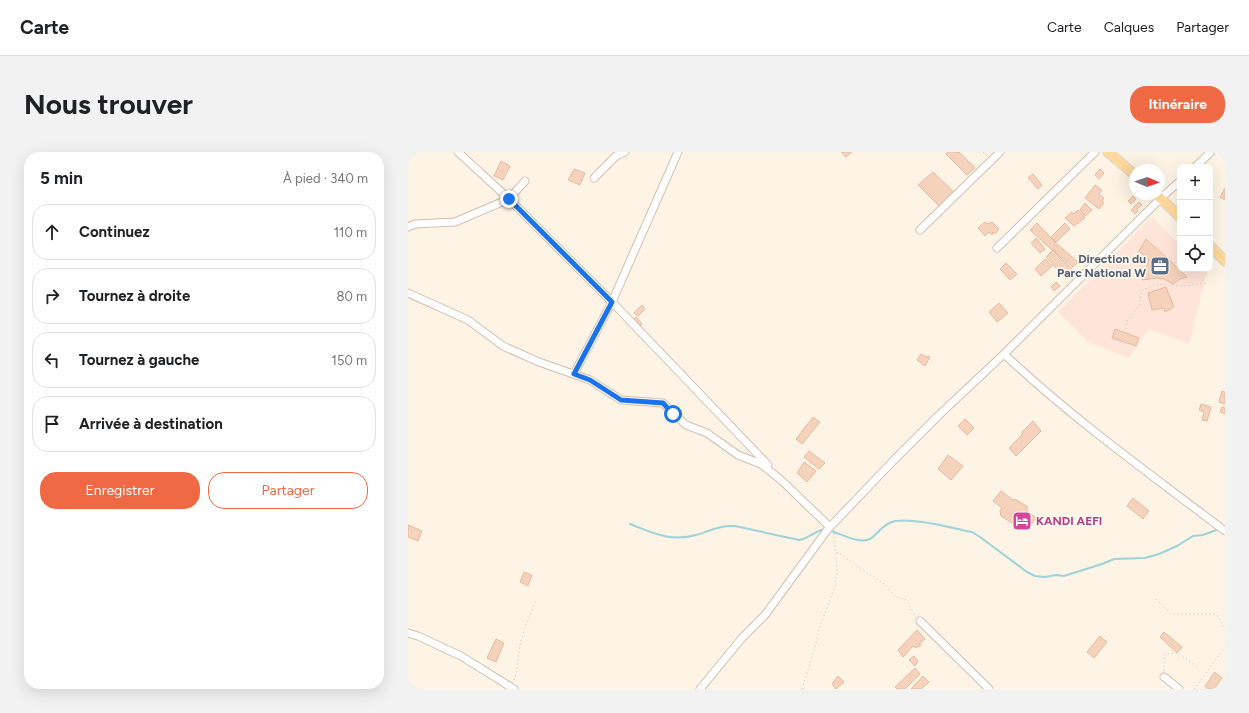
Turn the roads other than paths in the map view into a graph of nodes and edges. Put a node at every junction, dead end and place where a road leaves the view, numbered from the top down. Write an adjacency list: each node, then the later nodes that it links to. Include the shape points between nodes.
1 (458, 152): 14 (street)
2 (625, 152): 10 (street, via 616,156)
3 (678, 152): 24 (street)
4 (1000, 152): 19 (street)
5 (1095, 152): 20 (street)
6 (1108, 152): 9 (main road)
7 (1211, 152): 8 (street)
8 (1198, 164)
9 (1129, 170)
10 (594, 178)
11 (525, 180): 14 (street)
12 (1177, 183): 13 (street)
13 (1165, 191)
14 (509, 199): 18 (street, via 455,222 415,224); 24 (street)
15 (1154, 200): 25 (street)
16 (1162, 200): 17 (main road)
17 (1177, 214)
18 (408, 227)
19 (920, 230)
20 (997, 248)
21 (1213, 249): 22 (main road)
22 (1225, 261)
23 (408, 293): 26 (street, via 468,320 503,346)
24 (612, 302): 26 (street); 27 (street)
25 (1004, 354): 28 (street, via 922,432); 29 (street, via 1078,418)
26 (574, 374): 27 (street, via 590,380 621,400 663,403 686,425 707,434 738,455 761,464)
27 (781, 480): 28 (street)
28 (831, 526): 34 (street, via 765,615 742,638)
29 (1225, 531)
30 (920, 621): 35 (street)
31 (408, 633): 33 (street, via 461,656)
32 (1164, 678): 36 (street)
33 (513, 688)
34 (700, 689)
35 (989, 689)
36 (1179, 689)

